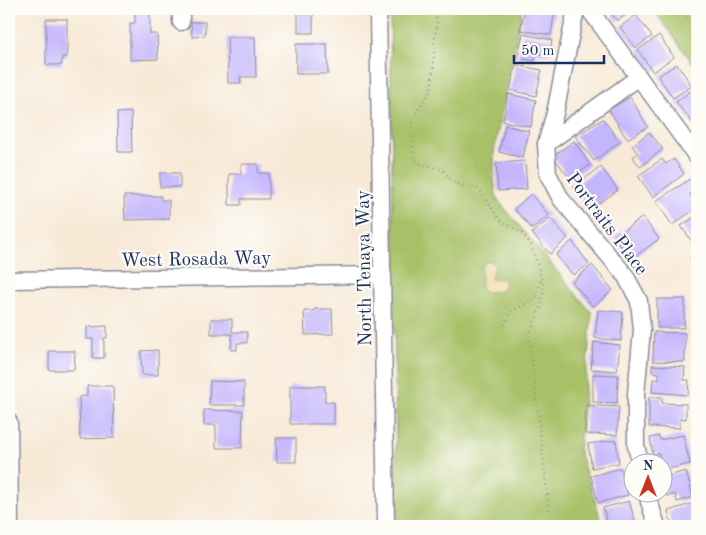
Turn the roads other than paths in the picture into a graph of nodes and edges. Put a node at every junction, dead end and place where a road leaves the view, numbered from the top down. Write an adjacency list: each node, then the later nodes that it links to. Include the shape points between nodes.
1 (378, 9): 7 (street, North Tenaya Way)
2 (576, 9): 5 (street, Portraits Place)
3 (589, 9): 4 (street)
4 (639, 77): 5 (street); 6 (street)
5 (546, 144): 10 (street, Portraits Place, via 548,174 561,199 625,275 639,301 642,330 636,394)
6 (697, 157)
7 (383, 275): 8 (street, West Rosada Way); 14 (street, North Tenaya Way)
8 (9, 280)
9 (9, 422): 11 (street)
10 (638, 452)
11 (9, 472): 13 (street)
12 (649, 502): 15 (street)
13 (10, 526)
14 (386, 526)
15 (657, 526)

